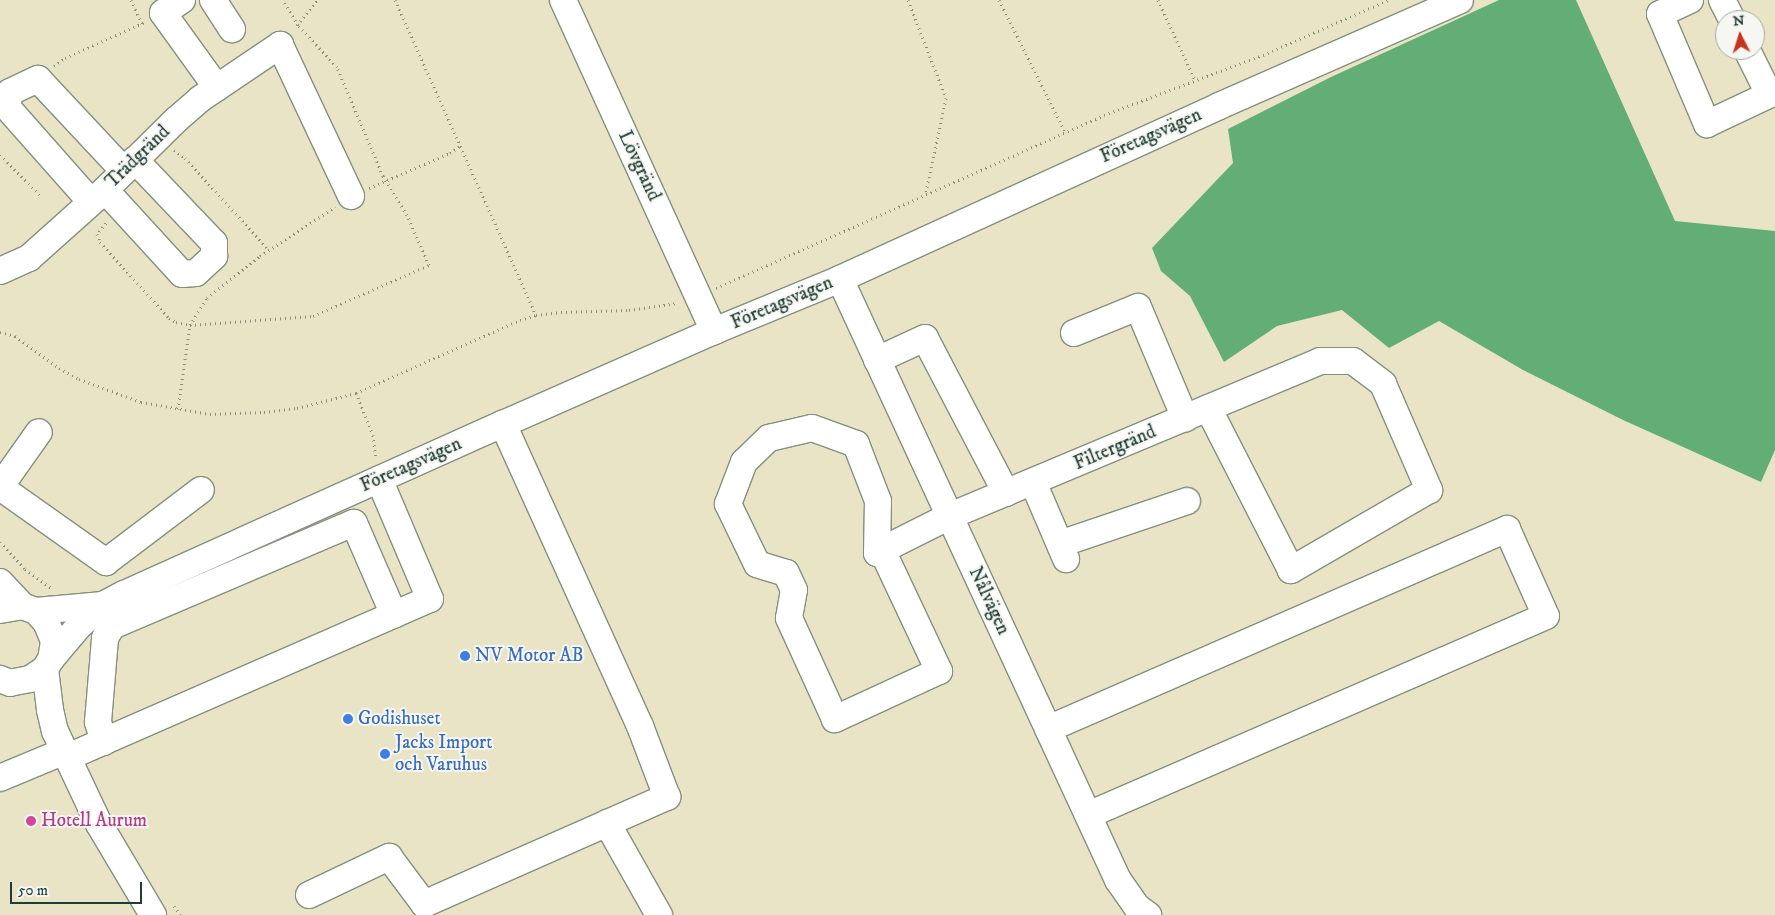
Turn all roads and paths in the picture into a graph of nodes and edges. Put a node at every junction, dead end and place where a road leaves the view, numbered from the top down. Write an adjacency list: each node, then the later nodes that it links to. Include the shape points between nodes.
1 (131, 0): 13 (path)
2 (214, 0): 15 (street)
3 (282, 0): 14 (path)
4 (317, 0): 14 (path)
5 (395, 0): 24 (path)
6 (563, 0): 37 (street, Lövgränd)
7 (908, 0): 28 (path, via 946,98)
8 (1005, 0): 12 (path)
9 (1158, 0): 19 (path)
10 (1460, 0): 34 (street, Företagsvägen)
11 (1690, 0): 21 (street, via 1660,14 1707,124)
12 (1000, 1): 22 (path)
13 (162, 12): 18 (path, via 65,58); 20 (street)
14 (298, 25): 16 (path); 27 (path, via 337,67)
15 (232, 29)
16 (280, 45): 20 (street, Trädgränd); 29 (street)
17 (1753, 60): 21 (street)
18 (38, 80): 26 (street); 31 (street, via 10,92 7,107)
19 (1195, 80)
20 (217, 88): 23 (street, Trädgränd)
21 (1772, 93)
22 (1065, 132)
23 (158, 137): 26 (street, Trädgränd); 32 (path, via 185,158)
24 (460, 146): 27 (path); 35 (path)
25 (0, 155): 30 (path)
26 (130, 166): 31 (street, Trädgränd); 31 (street, via 214,243 214,256 196,273 182,274)
27 (387, 180): 29 (path); 36 (path, via 429,265 313,316)
28 (926, 193)
29 (351, 196): 32 (path)
30 (42, 197)
31 (106, 200): 33 (street, Trädgränd, via 29,258); 36 (path, via 97,234 100,242 169,318)
32 (269, 250): 36 (path, via 207,298)
33 (0, 271)
34 (840, 279): 37 (street, Företagsvägen); 39 (street, Nålvägen)
35 (536, 315)
36 (190, 325): 40 (path)
37 (714, 331): 42 (street, Företagsvägen)
38 (1074, 333): 41 (street, via 1138,306)
39 (877, 360): 48 (street, via 925,338); 50 (street, Nålvägen)
40 (178, 409)
41 (1197, 413): 41 (street, Filtergränd, via 1291,570 1429,490 1383,384 1353,361 1320,361); 45 (street, Filtergränd)
42 (503, 424): 44 (street, Företagsvägen); 63 (street, via 640,726 667,797)
43 (39, 432): 46 (street)
44 (379, 479): 53 (street, Företagsvägen); 55 (street, via 430,599)
45 (1033, 482): 48 (street, Filtergränd); 49 (street, via 1063,552)
46 (0, 487): 47 (street, via 106,562)
47 (201, 490)
48 (1006, 493): 50 (street, Filtergränd)
49 (1187, 501)
50 (950, 516): 51 (street, Filtergränd); 58 (street, Nålvägen)
51 (882, 550): 51 (street, via 877,553 878,500 856,444 812,428 769,438 744,462 728,504 757,564 786,572 794,590 789,618 835,719 939,671)
52 (0, 582): 54 (street)
53 (103, 605): 54 (street, Företagsvägen); 56 (street, Företagsvägen, via 79,626)
54 (20, 609): 56 (street, via 46,622 54,641)
55 (394, 615): 59 (street); 59 (street, via 354,523 112,626 105,638 98,722)
56 (48, 664): 57 (street, via 30,679); 60 (street, via 50,710)
57 (5, 681): 60 (street, via 27,698)
58 (1048, 729): 62 (street, Nålvägen); 62 (street, via 1507,529 1546,616)
59 (104, 742): 60 (street)
60 (63, 746): 61 (street); 65 (street, via 99,824)
61 (0, 778)
62 (1088, 815): 67 (street, Nålvägen, via 1118,880 1137,907)
63 (607, 823): 64 (street, via 424,904 389,857); 66 (street)
64 (309, 895)
65 (153, 915)
66 (659, 915)
67 (1148, 915)

